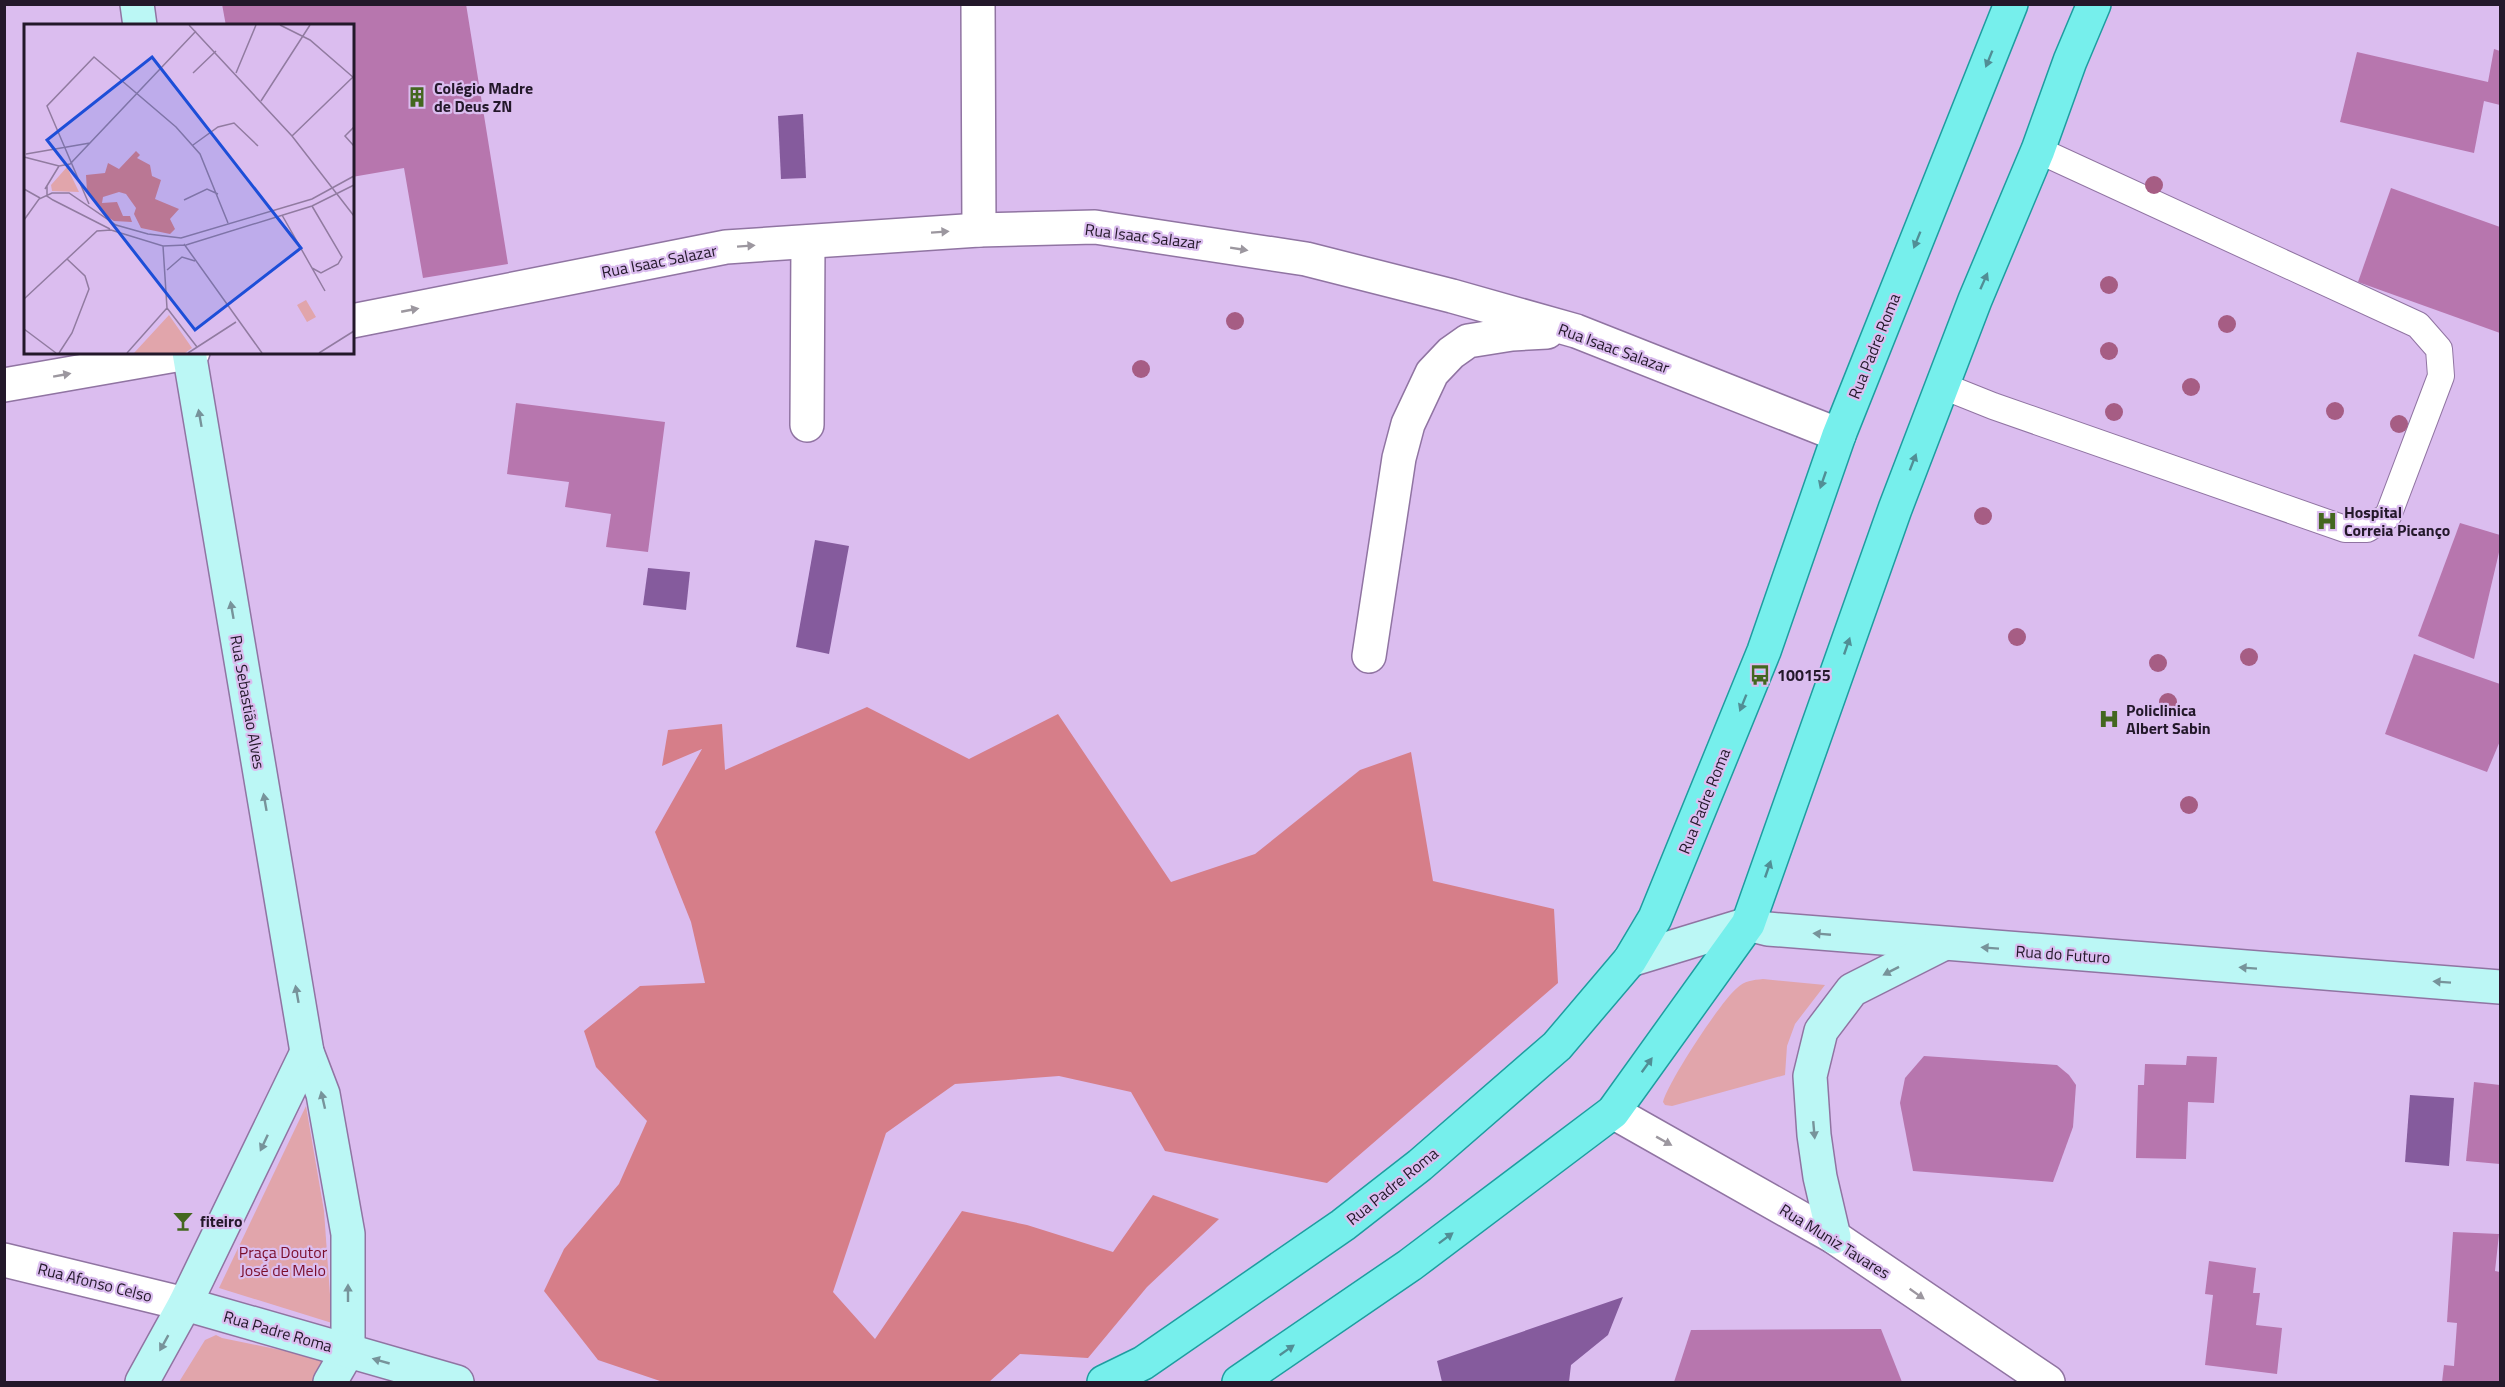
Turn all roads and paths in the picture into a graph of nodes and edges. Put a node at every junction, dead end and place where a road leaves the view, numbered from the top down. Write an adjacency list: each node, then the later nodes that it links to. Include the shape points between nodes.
1 (137, 4): 5 (street)
2 (978, 4): 7 (street)
3 (2011, 4): 16 (main road, Rua Padre Roma, one-way to 16)
4 (2094, 4): 6 (main road)
5 (140, 24)
6 (2038, 150): 14 (main road, one-way to 6); 14 (lane, via 2418,325 2439,349 2441,376 2388,516 2367,529 2345,529)
7 (979, 230): 8 (street, Rua Isaac Salazar, one-way to 7); 10 (street, Rua Isaac Salazar, one-way to 10, via 1095,227 1306,259)
8 (808, 242): 9 (street, Rua Isaac Salazar, one-way to 8, via 726,247); 15 (street)
9 (354, 321)
10 (1576, 331): 16 (street, Rua Isaac Salazar); 17 (street, via 1468,340 1431,374 1408,424 1399,458)
11 (184, 354): 13 (street, one-way to 11)
12 (190, 354): 22 (street, Rua Sebastião Alves, one-way to 12)
13 (4, 385)
14 (1943, 386): 18 (main road, one-way to 14, via 1895,509)
15 (807, 425)
16 (1839, 435): 20 (main road, Rua Padre Roma, one-way to 20, via 1764,651 1655,918)
17 (1369, 656)
18 (1748, 924): 19 (street, Rua do Futuro, one-way to 18); 20 (street, Rua do Futuro); 23 (main road, one-way to 18)
19 (1943, 944): 21 (street, Rua do Futuro, one-way to 19); 24 (street, one-way to 24, via 1852,990 1821,1031 1810,1076 1818,1166)
20 (1630, 960): 31 (main road, Rua Padre Roma, via 1557,1046 1420,1166 1315,1245 1143,1363)
21 (2500, 987)
22 (307, 1052): 26 (street, one-way to 26); 27 (street, Rua Sebastião Alves, one-way to 22, via 348,1234 323,1094)
23 (1613, 1112): 24 (street, Rua Muniz Tavares, one-way to 24); 32 (main road, one-way to 23, via 1410,1264)
24 (1834, 1238): 33 (street, Rua Muniz Tavares, one-way to 33)
25 (4, 1260): 26 (street, Rua Afonso Celso)
26 (185, 1304): 27 (street, Rua Padre Roma); 28 (street, one-way to 28)
27 (348, 1351): 29 (street, Rua Sebastião Alves); 30 (street, Rua Padre Roma, one-way to 27)
28 (142, 1383)
29 (330, 1383)
30 (457, 1383)
31 (1104, 1383)
32 (1239, 1383)
33 (2048, 1383)

